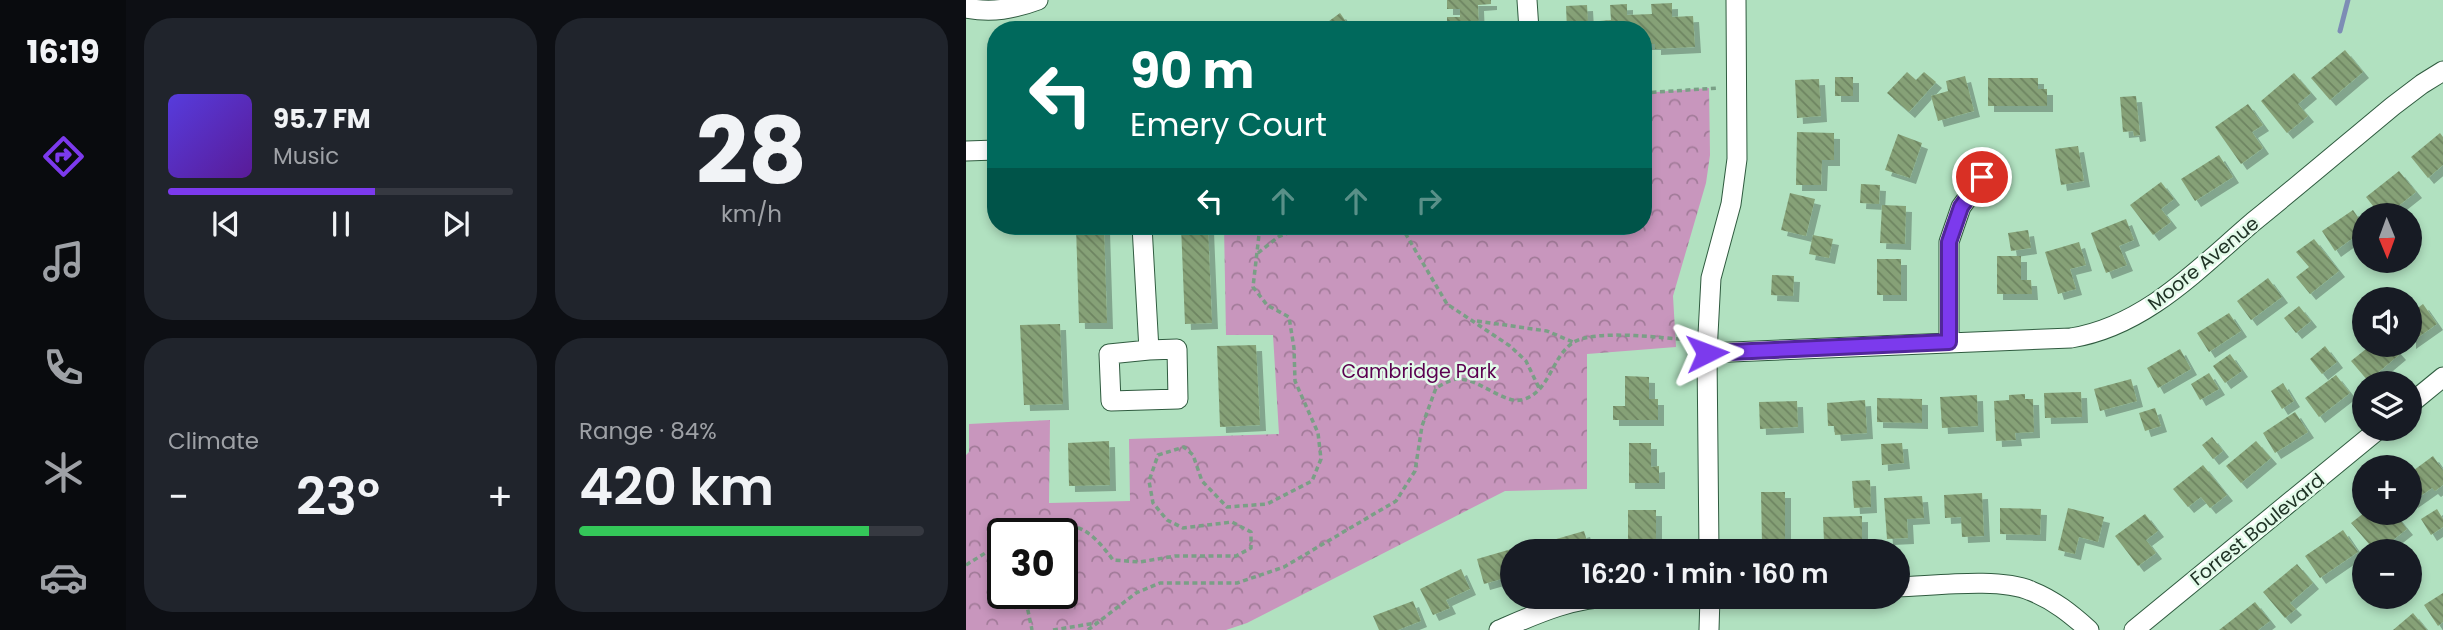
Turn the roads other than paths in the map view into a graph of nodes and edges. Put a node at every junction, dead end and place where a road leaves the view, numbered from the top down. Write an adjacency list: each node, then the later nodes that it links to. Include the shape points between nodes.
1 (1038, 0): 4 (street, via 987,12)
2 (1527, 0): 5 (street)
3 (1736, 0): 12 (street, via 1737,159 1731,204 1711,278)
4 (966, 8)
5 (1528, 21)
6 (2443, 71): 11 (street, Moore Avenue, via 2393,106 2140,314 2096,334 2071,338)
7 (987, 150): 8 (street)
8 (966, 151)
9 (1982, 177): 11 (street, via 1961,207 1949,242)
10 (1143, 235): 13 (street)
11 (1949, 342): 12 (street, Moore Avenue)
12 (1707, 347): 17 (street)
13 (1149, 350)
14 (2443, 377): 15 (street)
15 (2422, 394)
16 (2364, 441): 24 (street, Forrest Boulevard)
17 (1709, 539)
18 (1910, 586): 23 (street, via 1987,583 2029,590 2065,608)
19 (1546, 609): 21 (street)
20 (1710, 609): 22 (street)
21 (1499, 630)
22 (1709, 630)
23 (2089, 630)
24 (2134, 630)

